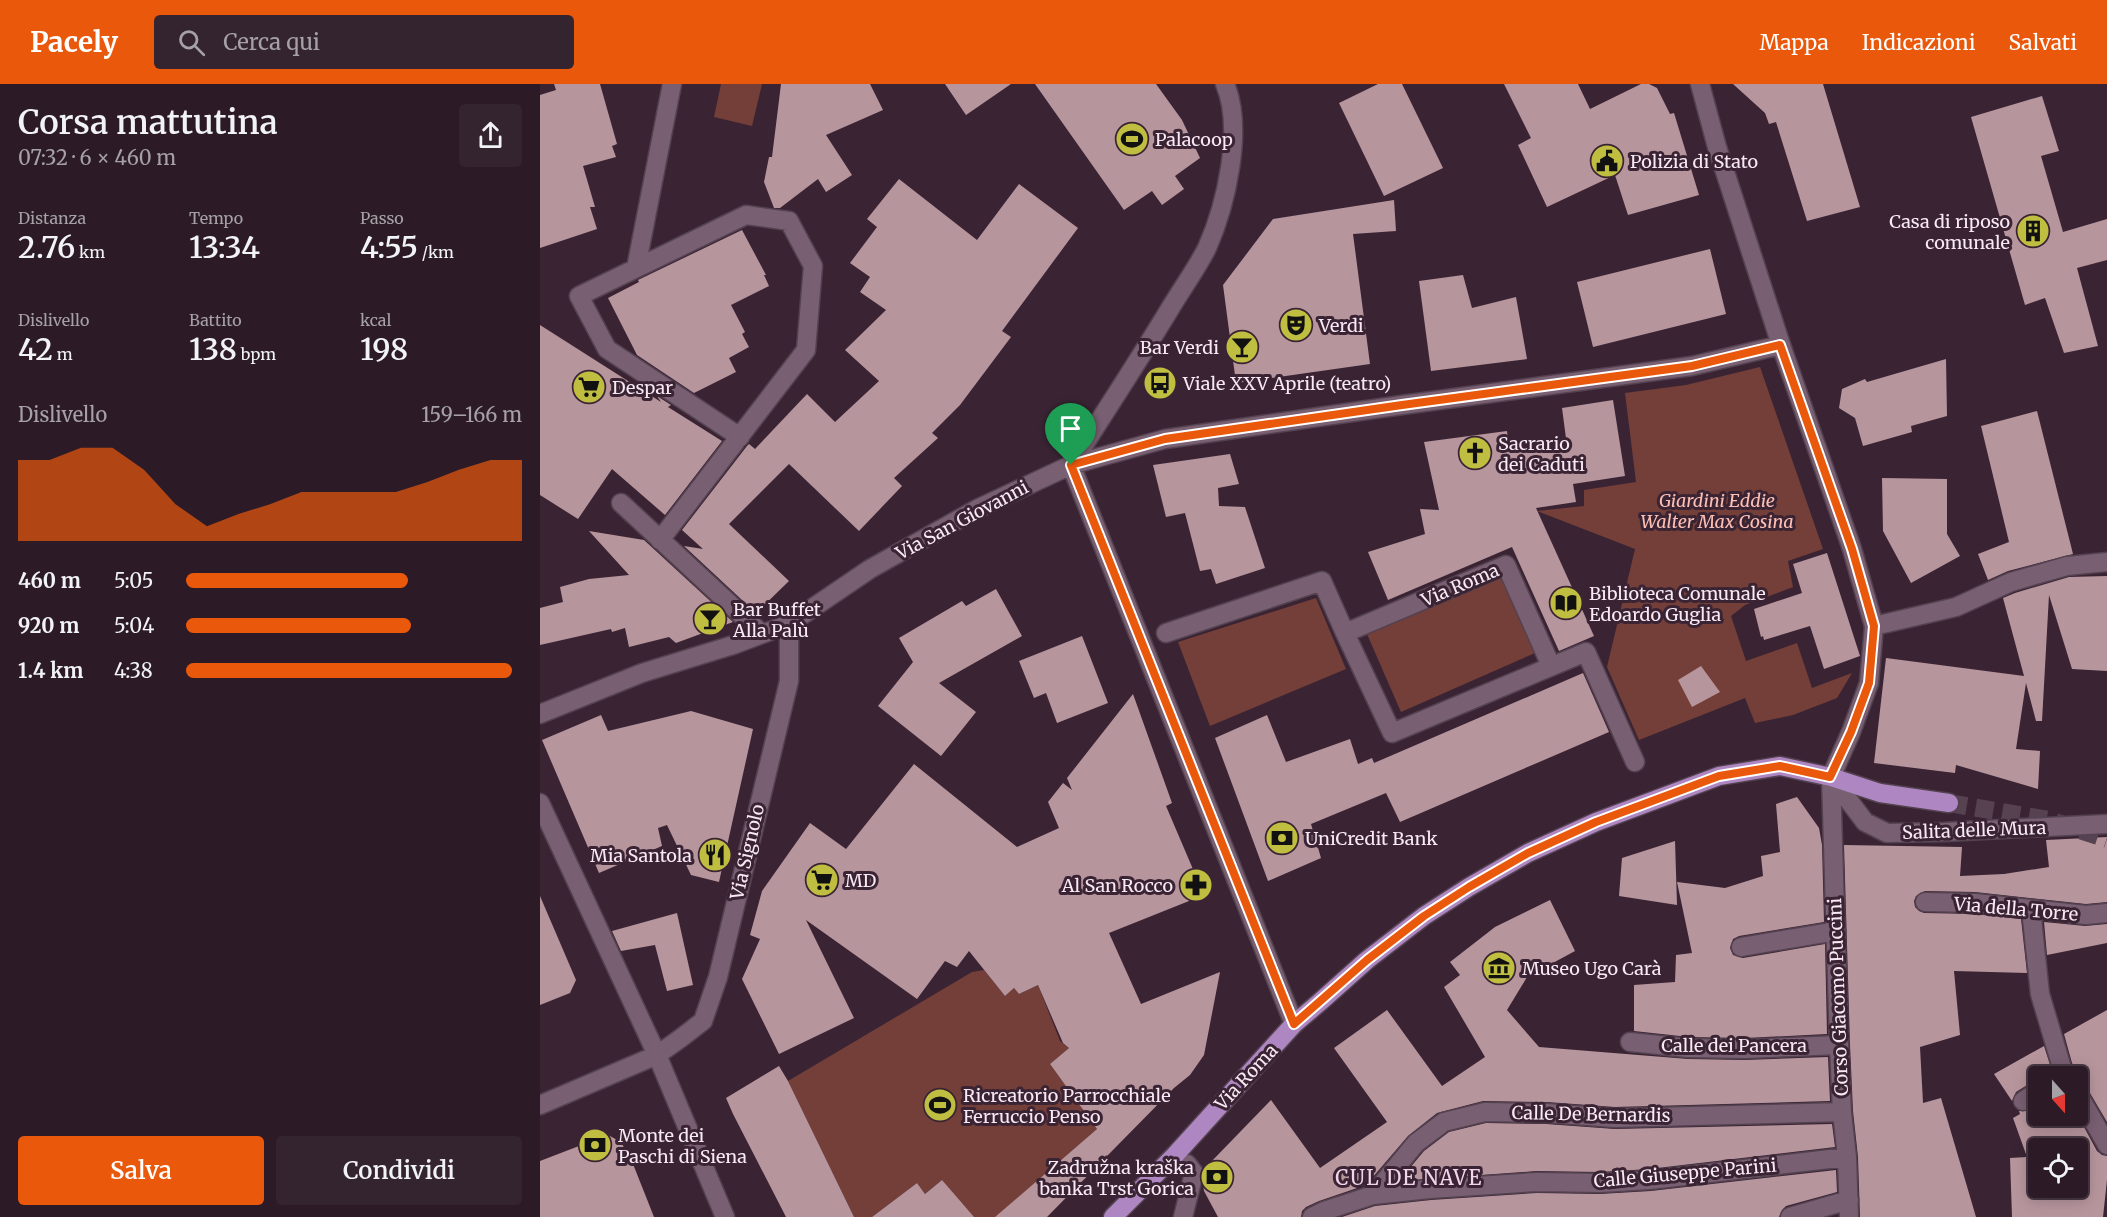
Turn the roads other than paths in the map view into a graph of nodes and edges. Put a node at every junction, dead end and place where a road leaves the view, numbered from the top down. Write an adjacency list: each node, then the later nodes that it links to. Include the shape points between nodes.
1 (672, 84): 4 (street)
2 (1225, 84): 7 (street, via 1233,124 1232,164 1207,248)
3 (1700, 84): 5 (street)
4 (636, 268): 6 (street, via 579,296 607,349); 6 (street, via 746,215 789,221 813,266 806,350)
5 (1780, 345): 7 (street, Via San Giovanni, via 1692,366 1165,439); 12 (street, via 1852,549)
6 (740, 437): 9 (street)
7 (1071, 465): 11 (street, Via San Giovanni, via 977,509 870,569); 28 (street)
8 (621, 503): 9 (street)
9 (660, 540): 15 (street)
10 (2107, 562): 12 (street, via 2067,566 2011,582 1956,607)
11 (789, 624): 15 (street, Via San Giovanni); 31 (street, Via Signolo, via 789,681 718,976 703,1021)
12 (1874, 626): 19 (street, via 1869,683)
13 (1166, 633): 14 (street, via 1322,582)
14 (1345, 633): 16 (street, via 1392,733); 16 (street, Via Roma, via 1506,565)
15 (762, 634): 17 (street, Via San Giovanni, via 642,673)
16 (1551, 666): 18 (street, via 1586,652)
17 (540, 714)
18 (1635, 762)
19 (1830, 777): 20 (main road, Via Roma, via 1880,794); 22 (street, Salita delle Mura, via 1865,822 1887,833); 26 (street, Corso Giacomo Puccini); 28 (main road, Via Roma, via 1780,766 1719,776 1596,822 1528,853 1424,916)
20 (1949, 802)
21 (540, 803): 31 (street)
22 (2107, 824)
23 (1925, 902): 24 (street, Via della Torre)
24 (2031, 909): 25 (street, Via della Torre, via 2086,915); 32 (street, via 2040,994)
25 (2107, 913)
26 (1836, 931): 27 (street); 30 (street, Corso Giacomo Puccini)
27 (1741, 947)
28 (1294, 1024): 40 (main road, Via Roma)
29 (1630, 1042): 30 (street, Calle dei Pancera, via 1745,1049)
30 (1839, 1045): 36 (street, Corso Giacomo Puccini)
31 (657, 1056): 35 (street, Via Signolo); 43 (street)
32 (2061, 1066)
33 (2028, 1097): 34 (street)
34 (2022, 1101)
35 (540, 1105)
36 (1842, 1112): 39 (street, Corso Giacomo Puccini); 41 (street, Calle De Bernardis, via 1615,1118 1485,1112 1444,1122 1416,1143)
37 (2088, 1112): 38 (street)
38 (2107, 1145)
39 (1847, 1157): 41 (street, Calle Giuseppe Parini, via 1650,1180 1537,1182); 42 (street, Corso Giacomo Puccini)
40 (1181, 1159): 44 (main road, Via Roma); 45 (street, via 1194,1173)
41 (1373, 1195): 46 (street, Calle Giuseppe Parini)
42 (1849, 1209): 47 (street)
43 (725, 1217)
44 (1113, 1217)
45 (1183, 1217)
46 (1312, 1217)
47 (1790, 1217)

